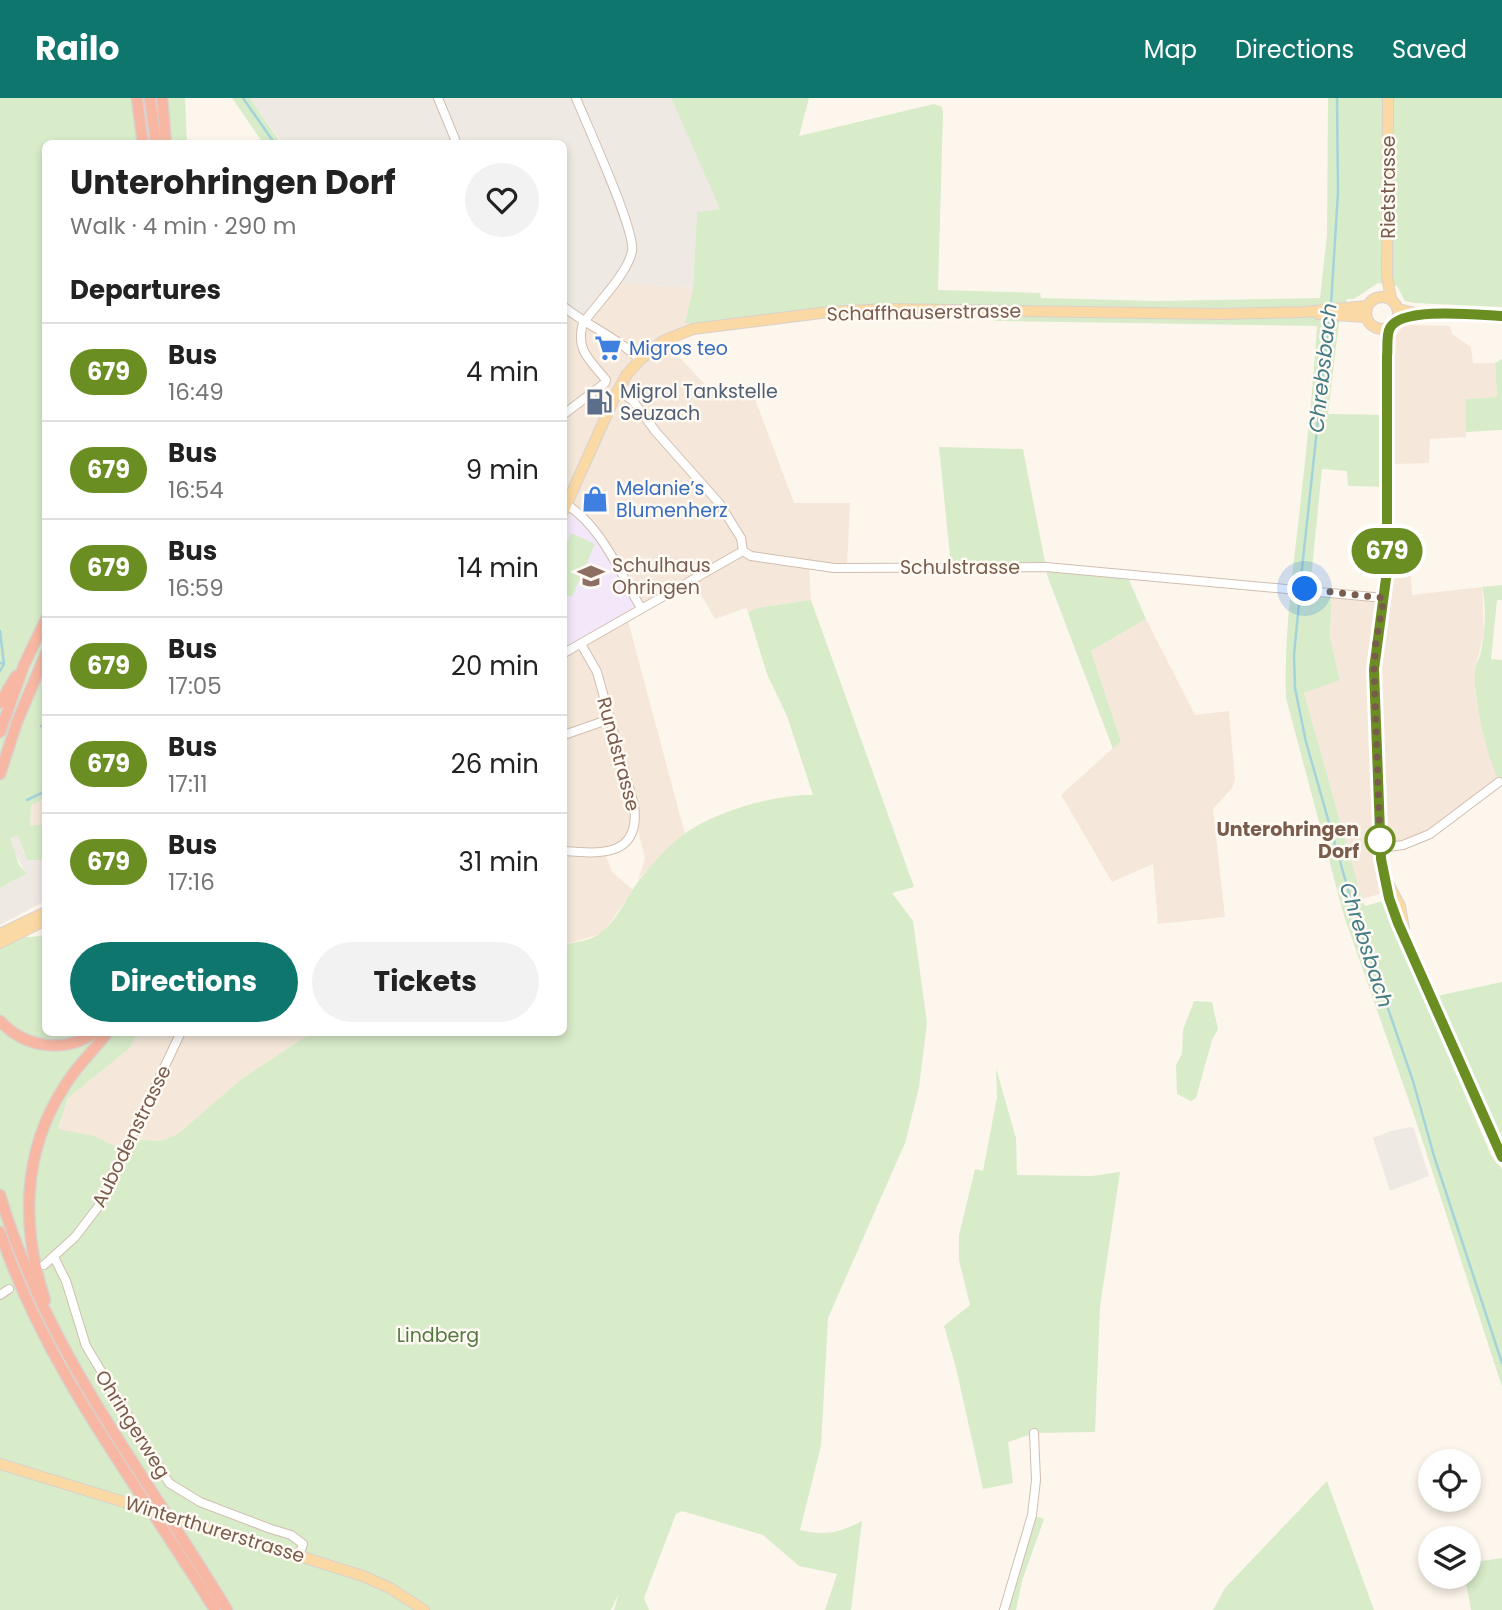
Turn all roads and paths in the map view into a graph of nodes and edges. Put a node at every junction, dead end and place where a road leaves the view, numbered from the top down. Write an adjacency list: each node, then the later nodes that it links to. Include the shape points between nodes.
1 (136, 98): 7 (highway)
2 (150, 98): 8 (highway)
3 (162, 98): 9 (highway)
4 (438, 98): 10 (street)
5 (576, 98): 19 (street, via 633,248 629,261)
6 (1388, 98): 11 (main road, Rietstrasse)
7 (142, 140)
8 (155, 140)
9 (166, 140)
10 (455, 140)
11 (1387, 276): 12 (main road, Rietstrasse); 13 (main road, Rietstrasse)
12 (1379, 297): 13 (main road); 16 (main road)
13 (1391, 299): 14 (main road)
14 (1398, 309): 17 (main road); 20 (main road)
15 (567, 310): 19 (street)
16 (1367, 312): 21 (main road); 23 (main road, Schaffhauserstrasse, via 849,311 693,329 663,341)
17 (1419, 314): 18 (main road); 20 (main road)
18 (1502, 316)
19 (583, 323): 23 (street); 25 (street, via 580,345 606,380)
20 (1393, 324): 21 (main road); 22 (main road)
21 (1377, 329): 22 (main road)
22 (1387, 356): 29 (main road)
23 (640, 360): 24 (main road, Schaffhauserstrasse)
24 (618, 390): 26 (main road, Schaffhauserstrasse); 28 (street, via 633,401 719,503 741,538)
25 (567, 412)
26 (567, 503)
27 (567, 508): 30 (street, via 578,512 592,528)
28 (743, 551): 29 (street, Schulstrasse, via 834,568 1046,567); 30 (street)
29 (1384, 598): 42 (main road, via 1374,669)
30 (641, 608): 32 (street)
31 (42, 627): 35 (highway)
32 (581, 644): 33 (street); 37 (street, Rundstrasse, via 597,673)
33 (567, 651)
34 (42, 662): 40 (highway)
35 (24, 665): 36 (highway); 38 (highway)
36 (0, 702)
37 (610, 719): 39 (street); 43 (street, Rundstrasse, via 636,820 615,850 597,854)
38 (0, 732)
39 (567, 735)
40 (0, 775)
41 (1499, 782): 42 (street, via 1430,834 1404,845)
42 (1380, 848): 52 (main road, via 1391,903)
43 (567, 851)
44 (42, 914): 46 (main road)
45 (42, 922): 47 (main road)
46 (0, 934)
47 (0, 943)
48 (0, 1021): 49 (highway, via 16,1035 42,1045 73,1043)
49 (88, 1036)
50 (104, 1036): 59 (highway, via 57,1097 31,1174 31,1245)
51 (179, 1036): 55 (street, Aubodenstrasse, via 97,1207)
52 (1502, 1158)
53 (0, 1195): 59 (highway)
54 (0, 1232): 63 (highway, via 23,1293 60,1367)
55 (54, 1257): 56 (street, Aubodenstrasse); 62 (street, Ohringerweg, via 88,1350 169,1483 200,1502 291,1535 303,1544)
56 (44, 1265)
57 (9, 1289): 58 (street)
58 (0, 1295)
59 (57, 1339): 64 (highway)
60 (1034, 1433): 66 (street, via 1032,1516)
61 (0, 1464): 62 (main road, Winterthurerstrasse, bridge)
62 (299, 1555): 65 (main road, Winterthurerstrasse, via 372,1580)
63 (215, 1610)
64 (227, 1610)
65 (424, 1610)
66 (1004, 1610)

